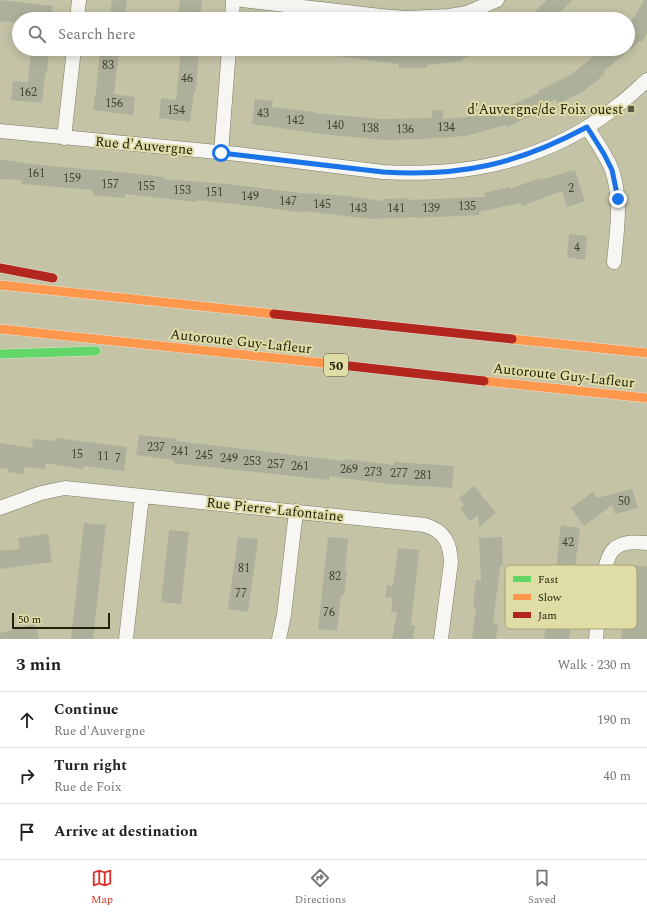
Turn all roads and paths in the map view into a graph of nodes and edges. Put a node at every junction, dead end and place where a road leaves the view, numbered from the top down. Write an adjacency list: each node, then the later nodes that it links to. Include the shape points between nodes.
1 (79, 0): 5 (street)
2 (233, 0): 6 (street)
3 (242, 0): 7 (street)
4 (497, 0): 8 (street)
5 (78, 12)
6 (232, 12)
7 (343, 12)
8 (469, 12)
9 (73, 56): 14 (street)
10 (228, 56): 15 (street)
11 (647, 80): 12 (street, Rue d'Auvergne, via 617,107)
12 (587, 127): 15 (street, Rue d'Auvergne, via 545,148 522,156 476,169 456,171 407,174); 16 (street, via 612,170 618,199)
13 (0, 131): 14 (street, Rue d'Auvergne)
14 (64, 138): 15 (street, Rue d'Auvergne)
15 (221, 153)
16 (614, 262)
17 (0, 268): 18 (highway)
18 (62, 280)
19 (0, 285): 21 (highway)
20 (85, 285): 21 (highway)
21 (186, 305): 26 (highway)
22 (0, 329): 23 (highway, Autoroute Guy-Lafleur / 50)
23 (179, 348): 24 (highway); 28 (highway, Autoroute Guy-Lafleur / 50)
24 (117, 350)
25 (101, 351): 27 (highway)
26 (647, 353)
27 (0, 354)
28 (647, 398)
29 (142, 496): 30 (street, Rue Pierre-Lafontaine, via 64,488 41,493); 31 (street, Rue Pierre-Lafontaine); 35 (street)
30 (0, 508)
31 (296, 511): 36 (street); 37 (street, Rue Pierre-Lafontaine, via 425,525 435,528 442,534 448,542 451,562)
32 (647, 543): 33 (street, via 631,542 614,548 608,556)
33 (606, 565)
34 (597, 629): 38 (street)
35 (126, 639)
36 (279, 639)
37 (441, 639)
38 (596, 639)

